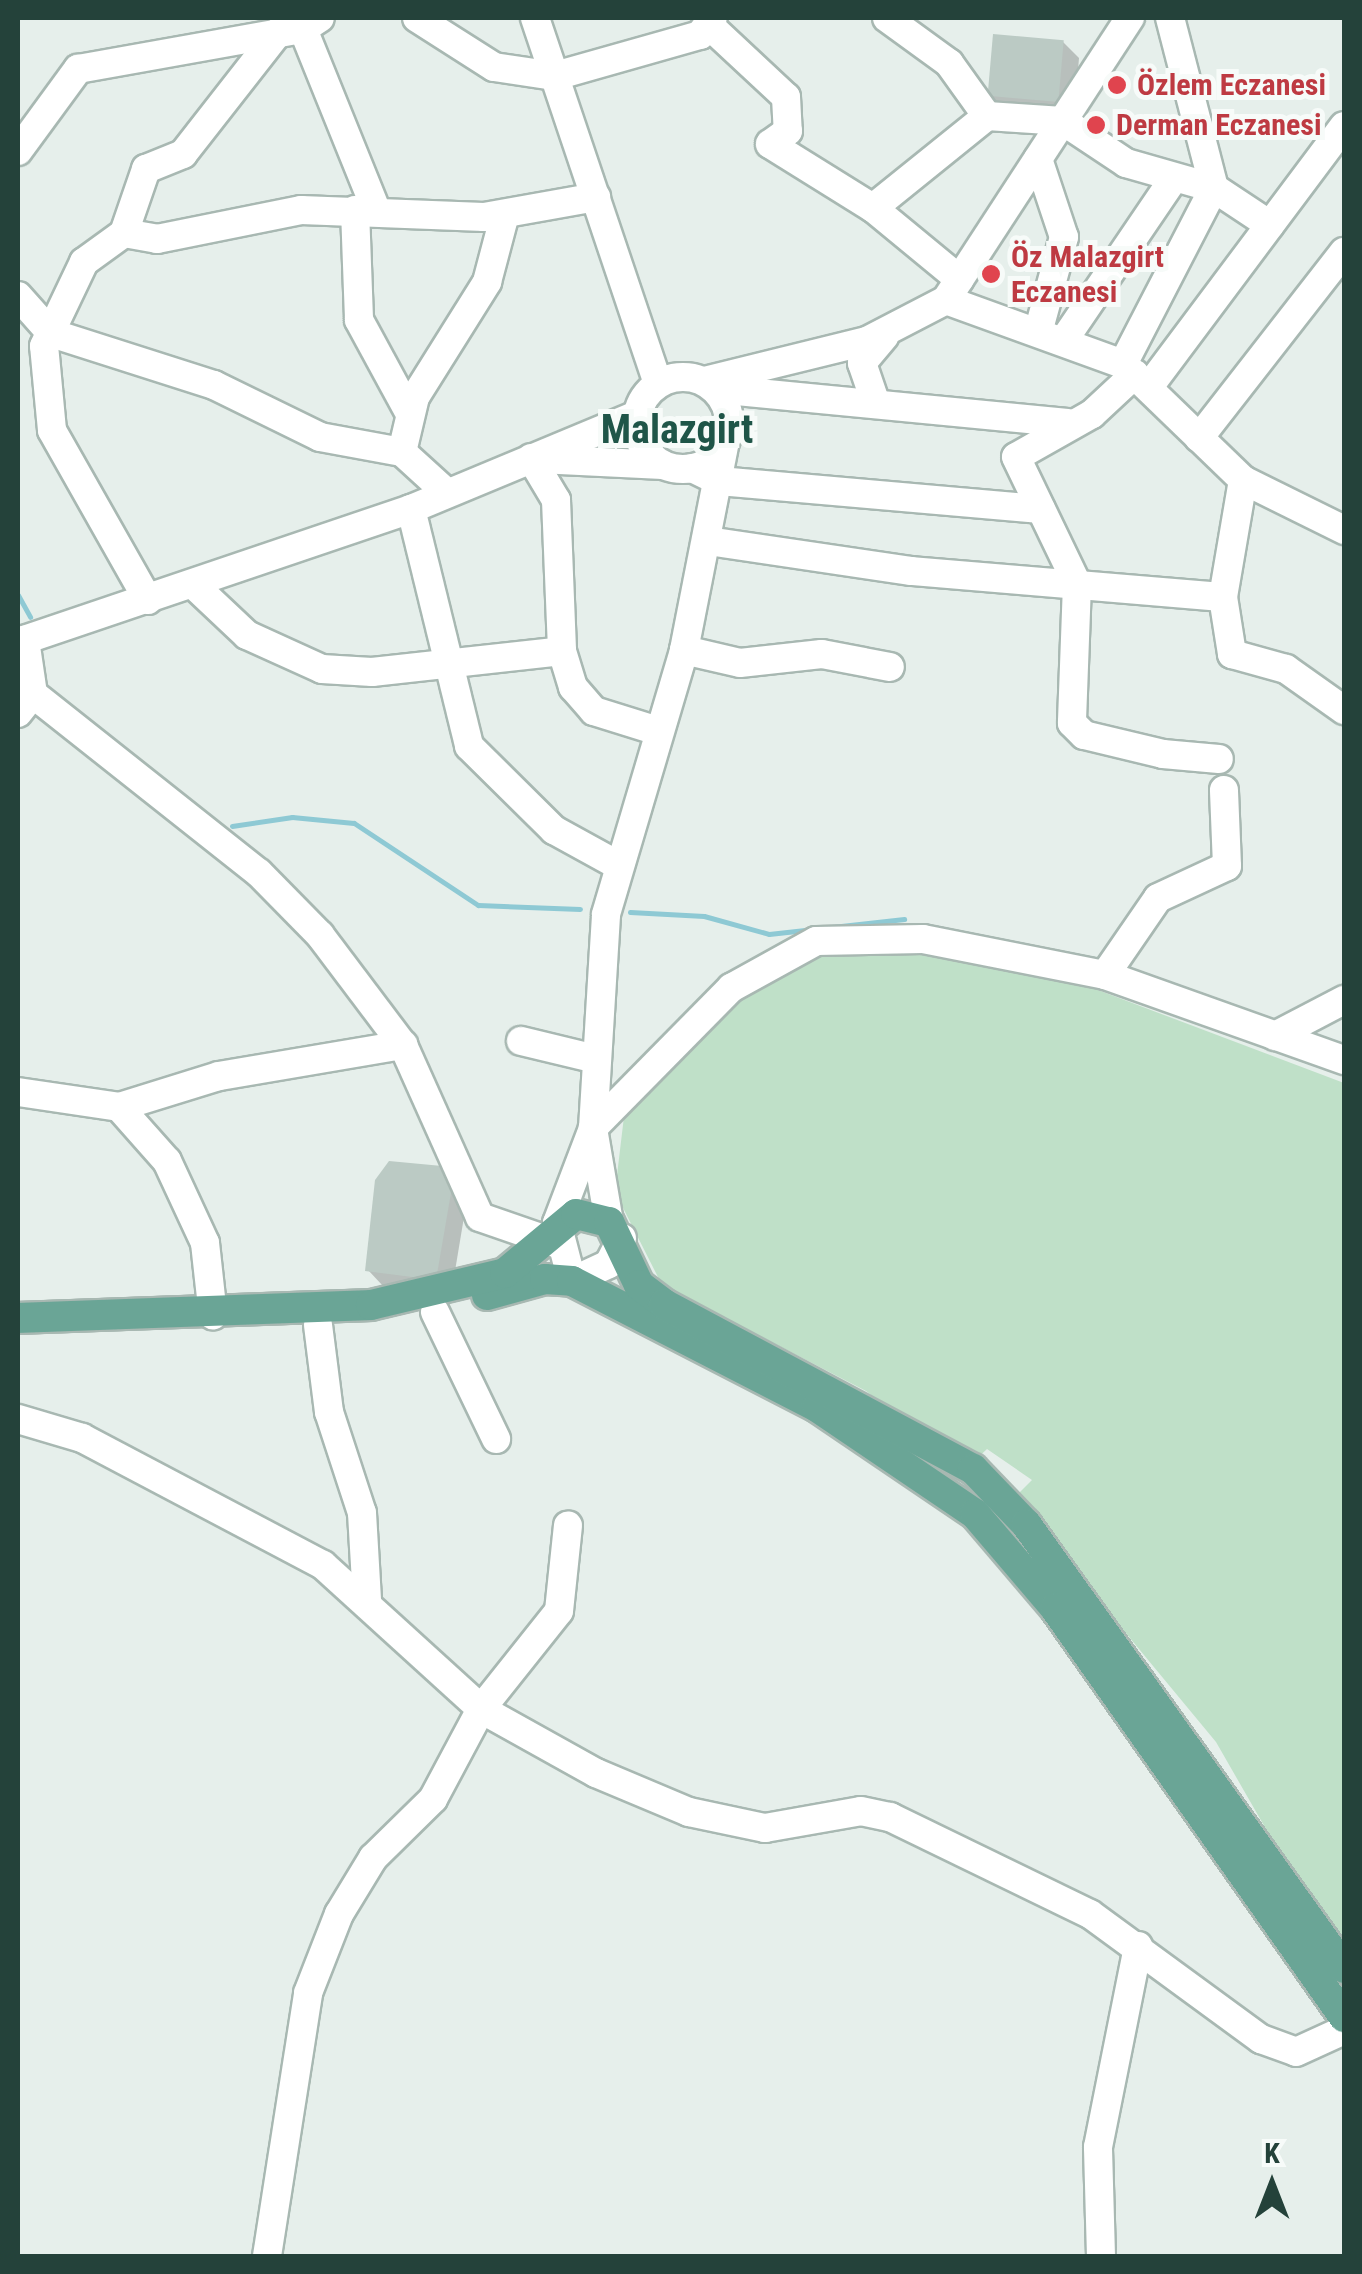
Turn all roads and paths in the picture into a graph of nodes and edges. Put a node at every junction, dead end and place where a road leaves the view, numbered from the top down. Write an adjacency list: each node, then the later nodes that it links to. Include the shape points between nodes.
1 (417, 18): 8 (street, via 494,67)
2 (535, 18): 8 (street)
3 (887, 18): 9 (street, via 949,63)
4 (1130, 18): 10 (street)
5 (1170, 18): 15 (street)
6 (713, 23): 8 (street); 17 (street, via 786,97 788,131 770,144)
7 (278, 26): 12 (street, via 78,68); 18 (street); 21 (street, via 183,154 146,169)
8 (555, 76): 16 (street)
9 (987, 116): 10 (street); 17 (street)
10 (1063, 121): 13 (street); 14 (street, via 1126,163)
11 (1344, 126): 20 (street)
12 (18, 151)
13 (1038, 159): 23 (street); 27 (street, via 1064,237)
14 (1174, 178): 15 (street); 27 (street)
15 (1214, 188): 20 (street); 28 (street)
16 (596, 197): 19 (street); 29 (street)
17 (873, 208): 23 (street)
18 (366, 210): 19 (street); 21 (street, via 278,212 157,238); 32 (street, via 359,320)
19 (505, 214): 32 (street, via 472,313)
20 (1270, 224): 28 (street)
21 (124, 233): 25 (street, via 84,262)
22 (1339, 270): 35 (street)
23 (953, 290): 26 (street); 27 (street)
24 (18, 296): 25 (street)
25 (51, 333): 37 (street, via 214,385 320,437); 51 (street, via 41,366 52,430)
26 (889, 333): 30 (street); 31 (street, via 862,362)
27 (1052, 333): 28 (street)
28 (1137, 374): 34 (street, via 1072,424); 35 (street)
29 (658, 383): 30 (street); 33 (street)
30 (710, 385): 31 (street); 36 (street, via 728,414)
31 (875, 401): 34 (street)
32 (409, 412): 37 (street)
33 (636, 415): 38 (street); 39 (street, via 642,444)
34 (1030, 430): 44 (street, via 1016,457)
35 (1199, 438): 41 (street)
36 (726, 441): 40 (street); 42 (street)
37 (402, 452): 43 (street)
38 (529, 458): 39 (street); 43 (street); 54 (street, via 556,500)
39 (663, 465): 40 (street)
40 (692, 468): 42 (street)
41 (1243, 480): 46 (street); 50 (street)
42 (719, 481): 44 (street); 47 (street)
43 (447, 494): 45 (street)
44 (1040, 508): 48 (street)
45 (411, 509): 49 (street); 55 (street)
46 (1344, 530)
47 (708, 541): 48 (street); 53 (street)
48 (1077, 584): 50 (street); 60 (street, via 1070,712 1077,731)
49 (196, 587): 51 (street); 55 (street, via 247,636 322,669)
50 (1223, 597): 58 (street, via 1232,654 1286,669)
51 (148, 600): 52 (street)
52 (21, 641): 57 (street)
53 (684, 650): 56 (street, via 740,663 822,654); 59 (street)
54 (562, 651): 55 (street); 59 (street, via 587,706)
55 (448, 664): 62 (street, via 477,761 554,830)
56 (890, 667)
57 (25, 704): 67 (street, via 260,873)
58 (1344, 710)
59 (658, 731): 62 (street)
60 (1219, 758)
61 (1224, 790): 63 (street, via 1226,866 1158,898)
62 (614, 863): 68 (street)
63 (1105, 975): 65 (street); 72 (street, via 923,939 816,941 731,988)
64 (1344, 1000): 65 (street)
65 (1275, 1036): 69 (street)
66 (521, 1041): 68 (street)
67 (403, 1046): 71 (street, via 219,1076); 74 (street, via 480,1217)
68 (596, 1059): 72 (street)
69 (1344, 1060)
70 (18, 1092): 71 (street)
71 (119, 1107): 77 (street, via 192,1202)
72 (593, 1128): 73 (street, via 594,1177); 74 (street)
73 (616, 1230): 74 (main road, via 576,1214); 75 (street, via 609,1264); 87 (main road, via 639,1286 664,1304 973,1469 1026,1524)
74 (553, 1236): 75 (street); 77 (main road, via 505,1273 430,1293)
75 (572, 1281): 76 (main road, via 545,1278); 88 (main road, via 818,1407 975,1514 1055,1608)
76 (435, 1312): 79 (main road); 82 (street)
77 (213, 1316): 78 (main road)
78 (18, 1318)
79 (318, 1326): 80 (main road); 84 (street, via 330,1412 362,1513)
80 (18, 1338)
81 (18, 1420): 84 (street, via 82,1438 280,1540)
82 (496, 1439)
83 (568, 1525): 85 (street, via 559,1611)
84 (367, 1600): 85 (street)
85 (481, 1709): 86 (street, via 596,1773 710,1818 783,1828 862,1811 890,1816 1072,1903); 90 (street, via 441,1788 373,1858 328,1944 297,2046)
86 (1138, 1946): 89 (street, via 1281,2048 1296,2052); 91 (street, via 1098,2146)
87 (1344, 1968)
88 (1344, 2018)
89 (1344, 2030)
90 (267, 2256)
91 (1101, 2256)

